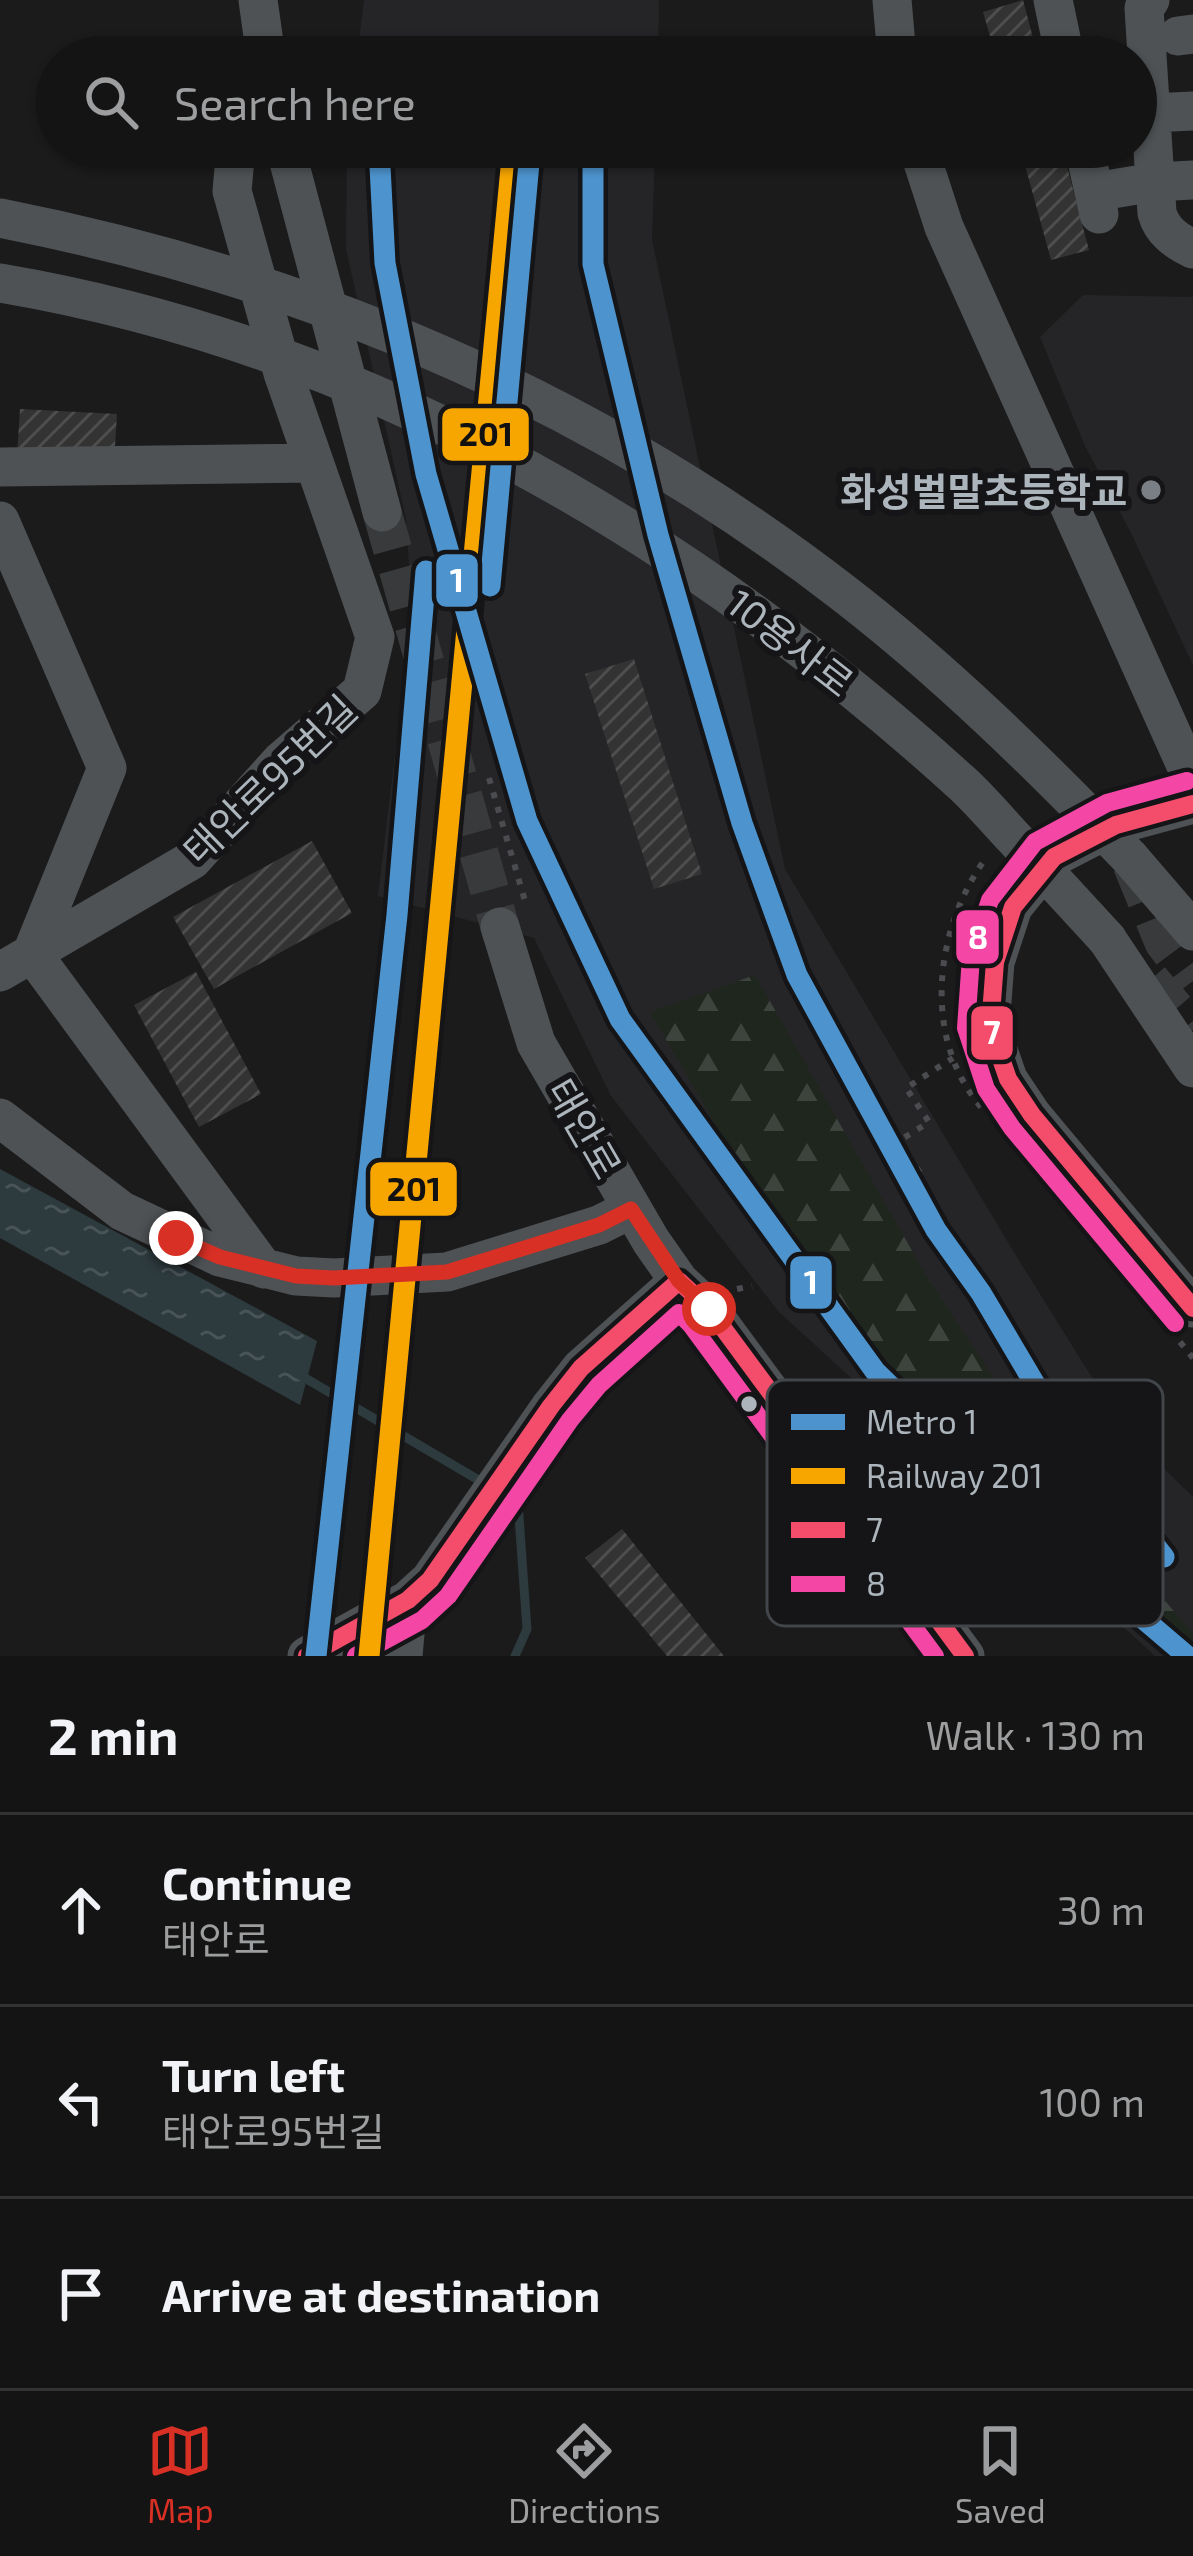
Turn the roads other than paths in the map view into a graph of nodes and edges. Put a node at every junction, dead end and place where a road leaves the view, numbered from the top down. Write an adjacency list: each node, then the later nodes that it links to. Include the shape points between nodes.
1 (248, 0): 6 (street)
2 (259, 0): 7 (street)
3 (892, 0): 8 (street)
4 (1053, 0): 9 (street)
5 (1150, 0): 10 (street)
6 (245, 36)
7 (263, 36)
8 (895, 36)
9 (1061, 36)
10 (1146, 36)
11 (1193, 111): 12 (street)
12 (1157, 113)
13 (1157, 131): 18 (street)
14 (236, 168): 22 (street, 태안로95번길, via 232,190)
15 (291, 168): 24 (street)
16 (925, 168): 26 (street, via 944,227)
17 (1088, 168): 18 (street, via 1096,203)
18 (1174, 181): 20 (street, via 1157,213 1161,226)
19 (0, 218): 29 (street, 10용사로, bridge, via 178,260 346,314 525,393 692,487 845,594 989,717)
20 (1193, 249)
21 (0, 283): 31 (street, 10용사로, bridge, via 153,315 344,382 450,427 678,557 804,650 968,789 1107,939)
22 (312, 463): 23 (street); 30 (street, 태안로95번길, via 375,637 362,691 280,761 192,860)
23 (0, 467)
24 (382, 512)
25 (0, 521): 30 (street, via 107,768)
26 (1193, 781)
27 (1193, 804): 36 (street, via 1116,825 1054,857 1013,908 994,962 990,1028 1032,1115)
28 (515, 922): 33 (street, 태안로, via 536,1043)
29 (1193, 931)
30 (16, 962): 34 (street)
31 (1193, 1068)
32 (0, 1118): 34 (street, via 122,1211)
33 (631, 1209): 34 (street, via 447,1272 334,1278); 35 (street, 태안로)
34 (264, 1269)
35 (679, 1281): 37 (street, 태안로); 38 (street, via 581,1368)
36 (1193, 1308)
37 (767, 1387)
38 (408, 1600): 40 (street); 41 (street)
39 (943, 1626): 42 (street, 태안로)
40 (308, 1656)
41 (403, 1656)
42 (965, 1656)

